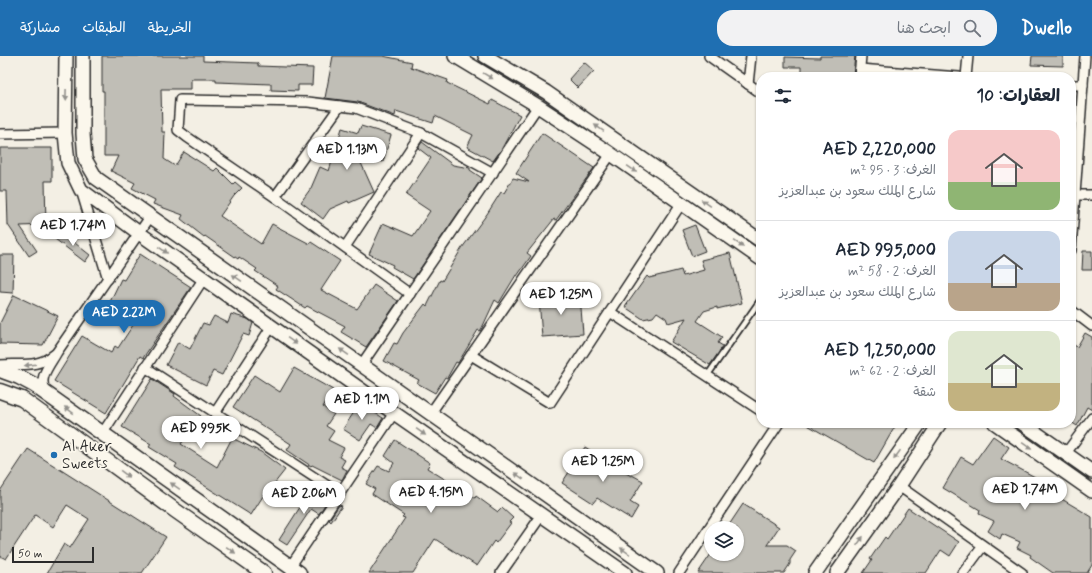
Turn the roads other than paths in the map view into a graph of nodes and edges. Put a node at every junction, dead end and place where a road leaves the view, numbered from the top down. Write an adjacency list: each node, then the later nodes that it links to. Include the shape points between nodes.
1 (66, 56): 18 (street, one-way to 18)
2 (83, 56): 29 (street, via 82,134 85,159 96,178)
3 (455, 56): 17 (street, one-way to 17)
4 (485, 56): 31 (street, one-way to 4, via 546,92)
5 (709, 56): 12 (street)
6 (751, 56): 12 (street)
7 (861, 56): 10 (street)
8 (968, 56): 11 (street)
9 (1085, 56): 14 (street)
10 (860, 72)
11 (966, 72)
12 (748, 84): 15 (street)
13 (1076, 85): 14 (street)
14 (1083, 85): 22 (street)
15 (756, 90)
16 (340, 106): 19 (street, via 356,108); 26 (street); 26 (street, via 308,102 180,100 178,130)
17 (538, 106): 21 (street); 23 (street)
18 (65, 133): 20 (street); 24 (street, via 68,163)
19 (421, 133): 23 (street); 32 (street)
20 (0, 134)
21 (611, 154): 28 (street, one-way to 28); 43 (street)
22 (1076, 165)
23 (493, 173): 36 (street)
24 (81, 190): 30 (street); 35 (street)
25 (1092, 195): 27 (street)
26 (275, 197): 32 (street)
27 (1076, 198)
28 (682, 204): 33 (street, one-way to 33); 38 (street)
29 (150, 217): 30 (street); 44 (street, one-way to 29)
30 (139, 233): 34 (street, one-way to 34); 35 (street)
31 (756, 238)
32 (344, 247): 36 (street)
33 (756, 256)
34 (204, 278): 40 (street); 46 (street)
35 (108, 279): 42 (street)
36 (410, 294): 44 (street)
37 (756, 306): 48 (lane)
38 (610, 312): 43 (street, via 550,403); 48 (street)
39 (1076, 314): 41 (street)
40 (272, 326): 52 (street); 53 (street, one-way to 53)
41 (1092, 326)
42 (57, 352): 45 (street, one-way to 45, via 49,359 35,364); 50 (street, via 44,373 45,390)
43 (471, 355): 54 (street)
44 (362, 364): 54 (street)
45 (0, 365)
46 (144, 367): 52 (street); 61 (street)
47 (0, 370): 50 (main road, via 19,377)
48 (707, 376): 51 (street)
49 (0, 391): 67 (main road, one-way to 67, via 22,399)
50 (49, 396): 61 (main road, one-way to 50)
51 (756, 408)
52 (215, 413): 66 (street)
53 (394, 413): 66 (street); 68 (street, one-way to 68)
54 (430, 414): 75 (street, one-way to 54)
55 (1092, 418): 62 (street)
56 (776, 428): 76 (street)
57 (916, 428): 77 (street, one-way to 77)
58 (937, 428): 64 (street)
59 (1002, 428): 65 (street, one-way to 65)
60 (1029, 428): 62 (street)
61 (102, 434): 70 (main road, one-way to 61)
62 (1066, 453): 63 (street)
63 (1092, 472)
64 (899, 486): 69 (street); 78 (street, one-way to 64)
65 (1092, 491)
66 (340, 494): 71 (street)
67 (176, 511): 70 (main road, via 173,505 175,501 183,501 232,535); 72 (main road, one-way to 72)
68 (542, 516): 73 (street); 74 (street)
69 (983, 546): 79 (street); 80 (street)
70 (265, 549): 71 (main road)
71 (294, 570)
72 (264, 573)
73 (501, 573)
74 (624, 573)
75 (657, 573)
76 (679, 573)
77 (815, 573)
78 (837, 573)
79 (963, 573)
80 (1022, 573)

